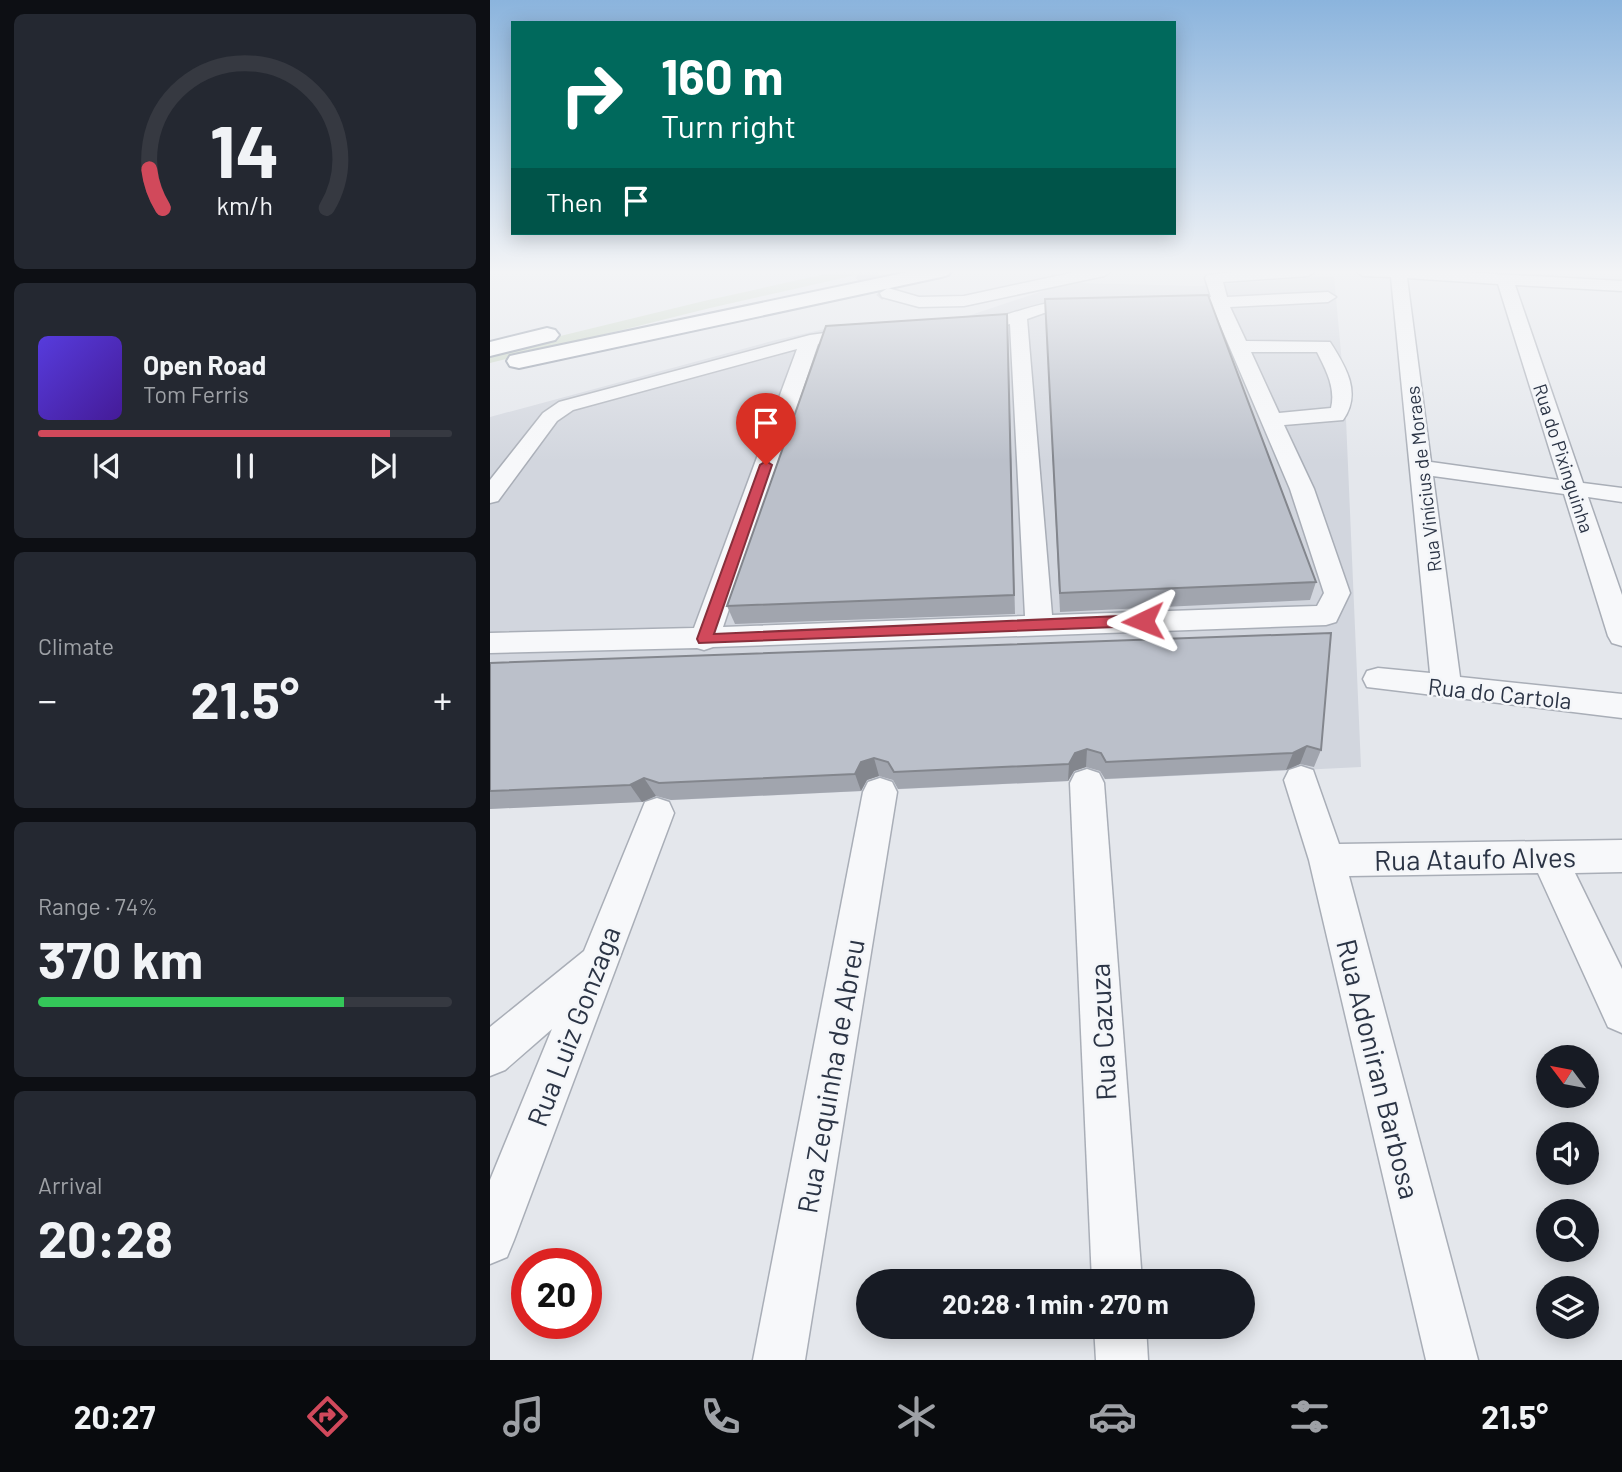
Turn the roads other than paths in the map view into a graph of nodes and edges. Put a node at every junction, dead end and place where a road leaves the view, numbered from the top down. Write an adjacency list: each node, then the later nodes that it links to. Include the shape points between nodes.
1 (549, 334): 11 (highway)
2 (622, 334): 12 (highway)
3 (643, 334): 12 (highway)
4 (836, 334): 9 (street)
5 (1019, 334): 21 (street)
6 (1233, 334): 10 (street)
7 (1406, 334): 17 (street, Rua Vinícius de Moraes)
8 (1523, 334): 18 (street, Rua do Pixinguinha)
9 (810, 340): 15 (street, via 566,406 550,417); 23 (street)
10 (1238, 347): 14 (street); 14 (street, via 1323,346 1343,390 1336,416)
11 (490, 349)
12 (519, 361): 13 (highway)
13 (490, 369)
14 (1270, 420): 21 (street, via 1302,489 1337,593 1326,615)
15 (517, 459): 16 (street); 20 (street)
16 (490, 461)
17 (1422, 468): 18 (street); 26 (street, Rua Vinícius de Moraes)
18 (1574, 488): 19 (street); 22 (street, Rua do Pixinguinha)
19 (1622, 495)
20 (490, 496)
21 (1039, 624): 23 (street)
22 (1622, 636)
23 (704, 639): 24 (street)
24 (490, 643)
25 (1378, 679): 26 (street, Rua do Cartola)
26 (1446, 687): 27 (street, Rua do Cartola)
27 (1622, 706)
28 (1301, 780): 34 (street, Rua Adoniran Barbosa)
29 (1087, 783): 39 (street, Rua Cazuza)
30 (880, 792): 41 (street, Rua Zequinha de Abreu)
31 (657, 813): 35 (street, Rua Luiz Gonzaga)
32 (1548, 855): 33 (street, Rua Ataufo Alves); 34 (street, Rua Ataufo Alves); 36 (street)
33 (1622, 856)
34 (1327, 860): 43 (street, Rua Adoniran Barbosa)
35 (597, 963): 37 (street); 38 (street, Rua Luiz Gonzaga)
36 (1622, 1013)
37 (490, 1055)
38 (490, 1240)
39 (1116, 1269)
40 (1121, 1339): 42 (street)
41 (779, 1360)
42 (1122, 1360)
43 (1452, 1360)

